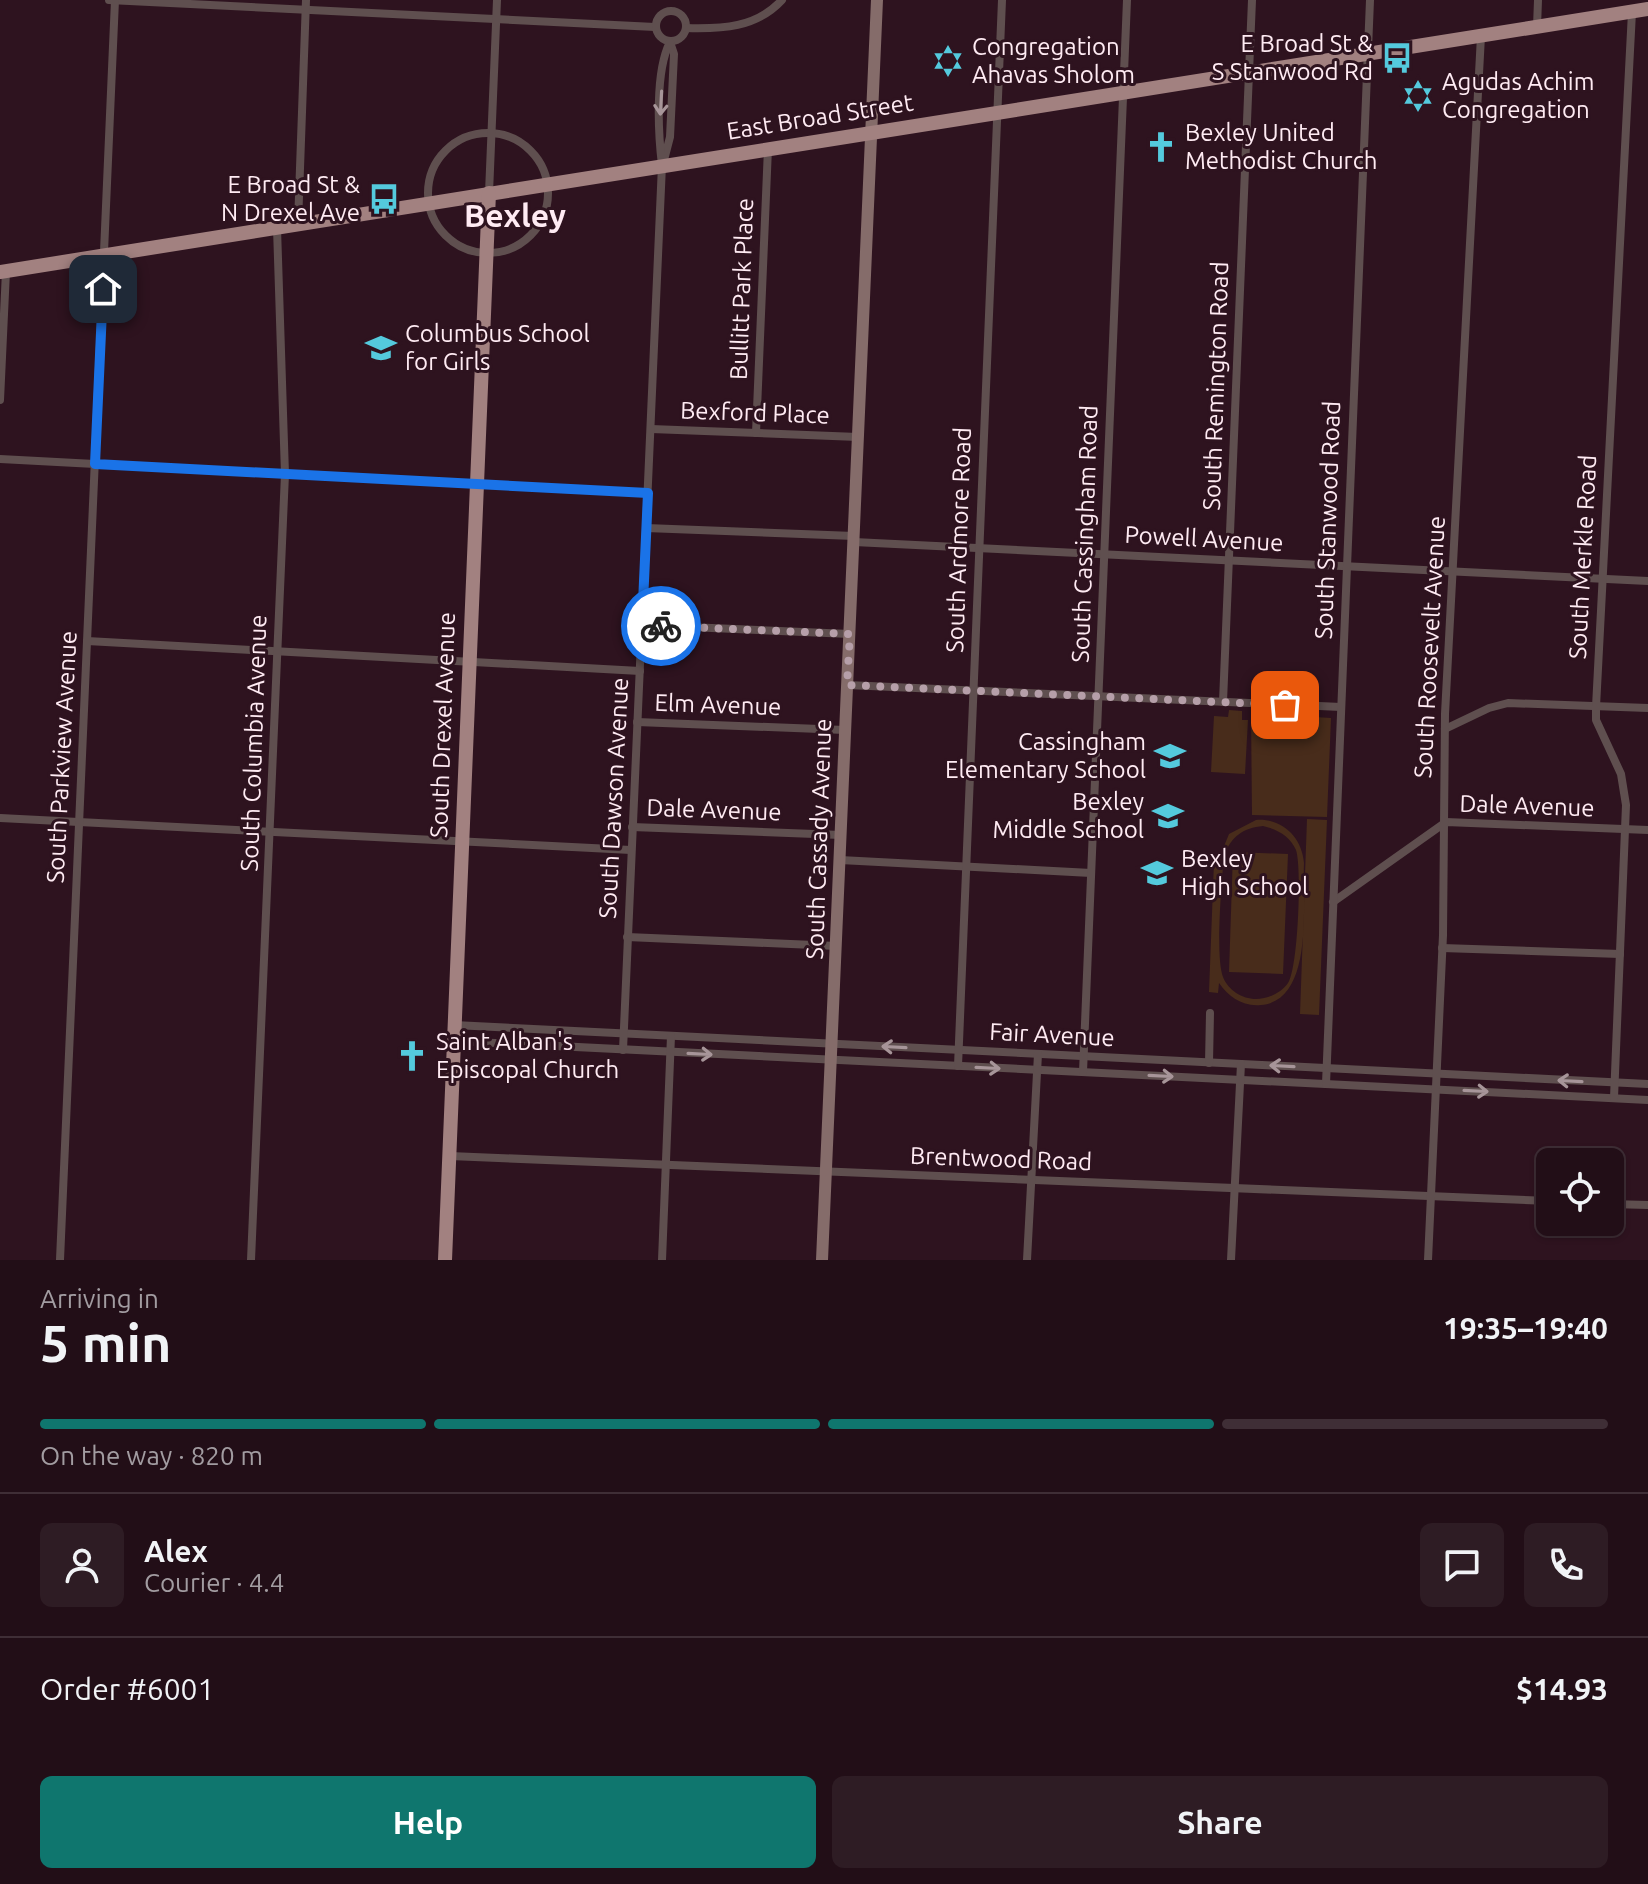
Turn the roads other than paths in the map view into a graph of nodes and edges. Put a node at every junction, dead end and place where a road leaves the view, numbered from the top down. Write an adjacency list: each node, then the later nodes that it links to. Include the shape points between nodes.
1 (113, 0): 11 (street); 35 (street, South Parkview Avenue)
2 (497, 0): 15 (street)
3 (671, 0): 13 (street)
4 (782, 0): 18 (street, via 739,26)
5 (877, 0): 25 (street, South Cassady Avenue)
6 (1002, 0): 24 (street, South Ardmore Road)
7 (1127, 0): 23 (street, South Cassingham Road)
8 (1252, 0): 22 (street, South Remington Road)
9 (1370, 0): 21 (street, South Stanwood Road)
10 (1538, 0): 17 (street)
11 (306, 4): 15 (street); 32 (street)
12 (1648, 9): 14 (main road, East Broad Street)
13 (670, 11): 16 (street, via 661,14); 18 (street, via 680,14)
14 (1632, 12): 17 (main road, East Broad Street); 53 (street, South Merkle Road)
15 (496, 18): 16 (street); 26 (street)
16 (655, 27): 20 (street)
17 (1537, 27): 19 (main road, East Broad Street)
18 (686, 28): 20 (street, via 681,38)
19 (1481, 36): 21 (main road, East Broad Street); 52 (street, South Roosevelt Avenue)
20 (670, 42): 28 (street, South Dawson Avenue, via 670,137)
21 (1367, 54): 22 (main road, East Broad Street); 51 (street, South Stanwood Road)
22 (1249, 72): 23 (main road, East Broad Street); 50 (street, South Remington Road)
23 (1123, 92): 24 (main road, East Broad Street); 49 (street, South Cassingham Road)
24 (997, 112): 25 (main road, East Broad Street); 48 (street, South Ardmore Road)
25 (871, 131): 27 (main road, East Broad Street); 40 (street, South Cassady Avenue)
26 (491, 134): 29 (street, via 527,149); 30 (street); 31 (street, via 465,138 443,153 430,176)
27 (768, 147): 28 (main road, East Broad Street); 39 (street, Bullitt Park Place)
28 (662, 165): 29 (main road, East Broad Street); 38 (street, South Dawson Avenue)
29 (547, 184): 30 (main road, East Broad Street); 34 (street, via 546,208 528,238)
30 (489, 193): 31 (main road, East Broad Street); 34 (main road, South Drexel Avenue)
31 (429, 202): 32 (main road, East Broad Street); 34 (street, via 435,222 448,238)
32 (298, 224): 33 (main road, East Broad Street)
33 (277, 228): 35 (main road, East Broad Street); 43 (street, South Columbia Avenue)
34 (486, 253): 44 (main road, South Drexel Avenue)
35 (104, 255): 36 (main road, East Broad Street); 42 (street, South Parkview Avenue)
36 (3, 272): 37 (street)
37 (0, 400)
38 (651, 429): 39 (street, Bexford Place); 45 (street, South Dawson Avenue)
39 (756, 433): 40 (street, Bexford Place)
40 (858, 437): 47 (street, South Cassady Avenue)
41 (0, 459): 42 (street)
42 (95, 464): 43 (street); 57 (street, South Parkview Avenue)
43 (285, 474): 44 (street); 58 (street, South Columbia Avenue)
44 (476, 484): 45 (street); 59 (main road, South Drexel Avenue)
45 (648, 493): 46 (street, South Dawson Avenue)
46 (646, 528): 47 (street, Powell Avenue); 55 (street, South Dawson Avenue)
47 (854, 539): 48 (street, Powell Avenue); 56 (street, South Cassady Avenue)
48 (979, 548): 49 (street, Powell Avenue); 62 (street, South Ardmore Road)
49 (1103, 554): 50 (street, Powell Avenue); 63 (street, South Cassingham Road)
50 (1229, 561): 51 (street, Powell Avenue); 64 (street, South Remington Road)
51 (1346, 567): 52 (street, Powell Avenue); 65 (street, South Stanwood Road)
52 (1453, 572): 53 (street, Powell Avenue); 69 (street, South Roosevelt Avenue)
53 (1602, 579): 54 (street, Powell Avenue); 66 (street, South Merkle Road)
54 (1648, 581)
55 (642, 625): 56 (street); 60 (street, South Dawson Avenue)
56 (850, 634): 61 (street, South Cassady Avenue)
57 (87, 641): 58 (street, Elm Avenue); 72 (street, South Parkview Avenue)
58 (278, 651): 59 (street, Elm Avenue); 77 (street, South Columbia Avenue)
59 (468, 662): 60 (street, Elm Avenue); 79 (main road, South Drexel Avenue)
60 (640, 671): 68 (street, South Dawson Avenue)
61 (847, 685): 62 (street); 70 (street, South Cassady Avenue)
62 (973, 691): 63 (street); 82 (street, South Ardmore Road)
63 (1098, 697): 64 (street); 83 (street, South Cassingham Road)
64 (1223, 702): 65 (street)
65 (1341, 707): 84 (street, South Stanwood Road)
66 (1596, 707): 67 (street); 69 (street, via 1508,703); 75 (street, South Merkle Road, via 1596,720 1621,774)
67 (1648, 708)
68 (637, 722): 70 (street, Elm Avenue); 74 (street, South Dawson Avenue)
69 (1445, 729): 73 (street, South Roosevelt Avenue)
70 (845, 730): 78 (street, South Cassady Avenue)
71 (0, 818): 72 (street, Dale Avenue)
72 (79, 821): 77 (street, Dale Avenue); 124 (street, South Parkview Avenue)
73 (1442, 824): 75 (street, Dale Avenue); 84 (street, Dale Avenue); 87 (street, South Roosevelt Avenue)
74 (632, 827): 78 (street, Dale Avenue); 80 (street, South Dawson Avenue)
75 (1626, 829): 76 (street, Dale Avenue); 88 (street, South Merkle Road)
76 (1648, 830)
77 (270, 831): 79 (street, Dale Avenue); 125 (street, South Columbia Avenue)
78 (841, 835): 81 (street, South Cassady Avenue)
79 (460, 842): 80 (street, Dale Avenue); 90 (main road, South Drexel Avenue)
80 (631, 850): 85 (street, South Dawson Avenue)
81 (840, 860): 82 (street); 86 (street, South Cassady Avenue)
82 (965, 867): 83 (street); 96 (street, South Ardmore Road)
83 (1091, 873): 99 (street, South Cassingham Road)
84 (1333, 902): 104 (street, South Stanwood Road)
85 (627, 937): 86 (street); 91 (street, South Dawson Avenue)
86 (837, 946): 94 (street, South Cassady Avenue)
87 (1442, 948): 88 (street); 107 (street, South Roosevelt Avenue)
88 (1620, 954): 109 (street, South Merkle Road)
89 (1210, 1013): 101 (street)
90 (454, 1025): 91 (street, Fair Avenue); 93 (main road, South Drexel Avenue)
91 (624, 1034): 92 (street, Fair Avenue); 95 (street, South Dawson Avenue)
92 (671, 1036): 94 (street, Fair Avenue); 97 (street)
93 (455, 1041): 95 (street, Fair Avenue); 115 (main road, South Drexel Avenue)
94 (833, 1044): 96 (street, Fair Avenue, one-way to 94); 100 (street, South Cassady Avenue)
95 (623, 1050): 97 (street, Fair Avenue)
96 (958, 1050): 98 (street, Fair Avenue); 103 (street, South Ardmore Road)
97 (670, 1052): 100 (street, Fair Avenue, one-way to 100); 116 (street)
98 (1038, 1054): 99 (street, Fair Avenue); 105 (street)
99 (1083, 1056): 101 (street, Fair Avenue); 106 (street, South Cassingham Road)
100 (832, 1060): 103 (street, Fair Avenue); 117 (street, South Cassady Avenue)
101 (1209, 1063): 102 (street, Fair Avenue)
102 (1241, 1064): 104 (street, Fair Avenue, one-way to 102); 108 (street)
103 (958, 1066): 105 (street, Fair Avenue, one-way to 105)
104 (1326, 1068): 107 (street, Fair Avenue); 110 (street, South Stanwood Road)
105 (1037, 1070): 106 (street, Fair Avenue); 118 (street)
106 (1083, 1072): 108 (street, Fair Avenue, one-way to 108)
107 (1438, 1074): 109 (street, Fair Avenue, one-way to 107); 112 (street, South Roosevelt Avenue)
108 (1241, 1080): 110 (street, Fair Avenue); 119 (street)
109 (1614, 1083): 111 (street, Fair Avenue); 113 (street, South Merkle Road)
110 (1326, 1084): 112 (street, Fair Avenue)
111 (1648, 1084)
112 (1437, 1089): 113 (street, Fair Avenue, one-way to 113); 120 (street, South Roosevelt Avenue)
113 (1614, 1098): 114 (street, Fair Avenue)
114 (1648, 1100)
115 (450, 1156): 116 (street, Brentwood Road); 126 (main road, South Drexel Avenue)
116 (667, 1166): 117 (street, Brentwood Road); 127 (street)
117 (827, 1172): 118 (street, Brentwood Road); 128 (street, South Cassady Avenue)
118 (1031, 1180): 119 (street, Brentwood Road); 129 (street)
119 (1234, 1188): 120 (street, Brentwood Road); 130 (street)
120 (1432, 1196): 121 (street, Brentwood Road); 131 (street, South Roosevelt Avenue)
121 (1536, 1200)
122 (1624, 1204): 123 (street)
123 (1648, 1205)
124 (60, 1260)
125 (251, 1260)
126 (445, 1260)
127 (662, 1260)
128 (822, 1260)
129 (1027, 1260)
130 (1231, 1260)
131 (1428, 1260)

